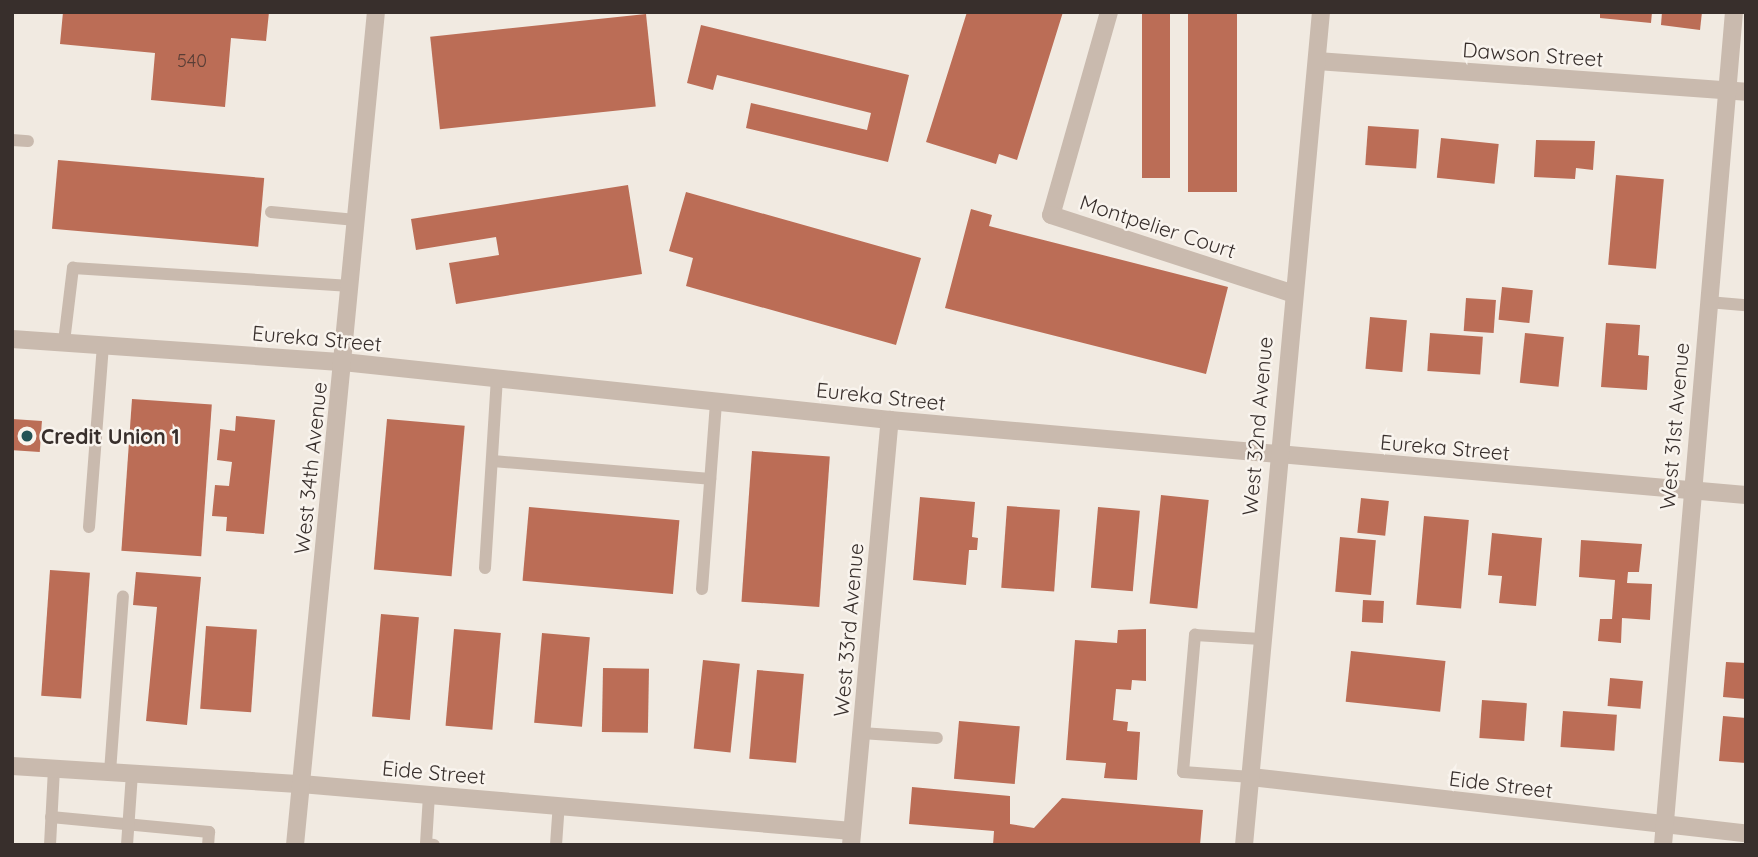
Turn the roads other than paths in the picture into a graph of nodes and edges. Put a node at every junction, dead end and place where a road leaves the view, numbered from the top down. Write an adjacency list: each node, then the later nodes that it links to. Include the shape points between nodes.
1 (376, 12): 11 (street, West 34th Avenue)
2 (1109, 12): 13 (street, Montpelier Court, via 1051,215)
3 (1321, 12): 5 (street, West 32nd Avenue)
4 (1734, 12): 6 (street, West 31st Avenue)
5 (1317, 61): 6 (street, Dawson Street); 13 (street, West 32nd Avenue)
6 (1727, 90): 7 (street, Dawson Street); 14 (street, West 31st Avenue)
7 (1746, 92)
8 (12, 140): 9 (lane)
9 (27, 141)
10 (271, 212): 11 (lane)
11 (356, 220): 12 (street, West 34th Avenue)
12 (350, 286): 17 (lane, via 73,268); 19 (street, West 34th Avenue)
13 (1291, 293): 23 (street, West 32nd Avenue)
14 (1708, 302): 15 (lane); 26 (street, West 31st Avenue)
15 (1746, 304)
16 (12, 339): 17 (street, Eureka Street)
17 (64, 342): 18 (street, Eureka Street)
18 (103, 344): 19 (street, Eureka Street); 28 (lane)
19 (343, 362): 20 (street, Eureka Street); 40 (street, West 34th Avenue)
20 (497, 379): 21 (street, Eureka Street); 24 (lane)
21 (716, 402): 22 (street, Eureka Street); 25 (lane)
22 (890, 420): 23 (street, Eureka Street); 33 (street, West 33rd Avenue)
23 (1277, 456): 26 (street, Eureka Street); 32 (street, West 32nd Avenue)
24 (493, 461): 25 (lane); 29 (lane)
25 (710, 479): 30 (lane)
26 (1691, 490): 27 (street, Eureka Street); 45 (street, West 31st Avenue)
27 (1746, 495)
28 (89, 527)
29 (485, 568)
30 (702, 589)
31 (123, 596): 37 (lane)
32 (1261, 639): 39 (street, West 32nd Avenue); 39 (lane, via 1195,635 1183,772)
33 (861, 733): 34 (lane); 47 (street, West 33rd Avenue)
34 (937, 738)
35 (12, 766): 36 (street, Eide Street)
36 (54, 768): 37 (street, Eide Street); 43 (lane)
37 (110, 772): 38 (street, Eide Street)
38 (132, 773): 40 (street, Eide Street); 44 (lane)
39 (1251, 777): 45 (street, Eide Street); 54 (street, West 32nd Avenue)
40 (301, 784): 41 (street, Eide Street); 51 (street, West 34th Avenue)
41 (429, 795): 42 (street, Eide Street); 52 (lane, via 426,844)
42 (559, 806): 47 (street, Eide Street); 53 (lane)
43 (51, 817): 44 (lane); 48 (lane)
44 (128, 824): 49 (lane); 50 (lane, via 209,832)
45 (1664, 826): 46 (street, Eide Street); 55 (street, West 31st Avenue)
46 (1746, 833)
47 (851, 838)
48 (50, 845)
49 (127, 845)
50 (208, 845)
51 (295, 845)
52 (434, 845)
53 (556, 845)
54 (1244, 845)
55 (1663, 845)

